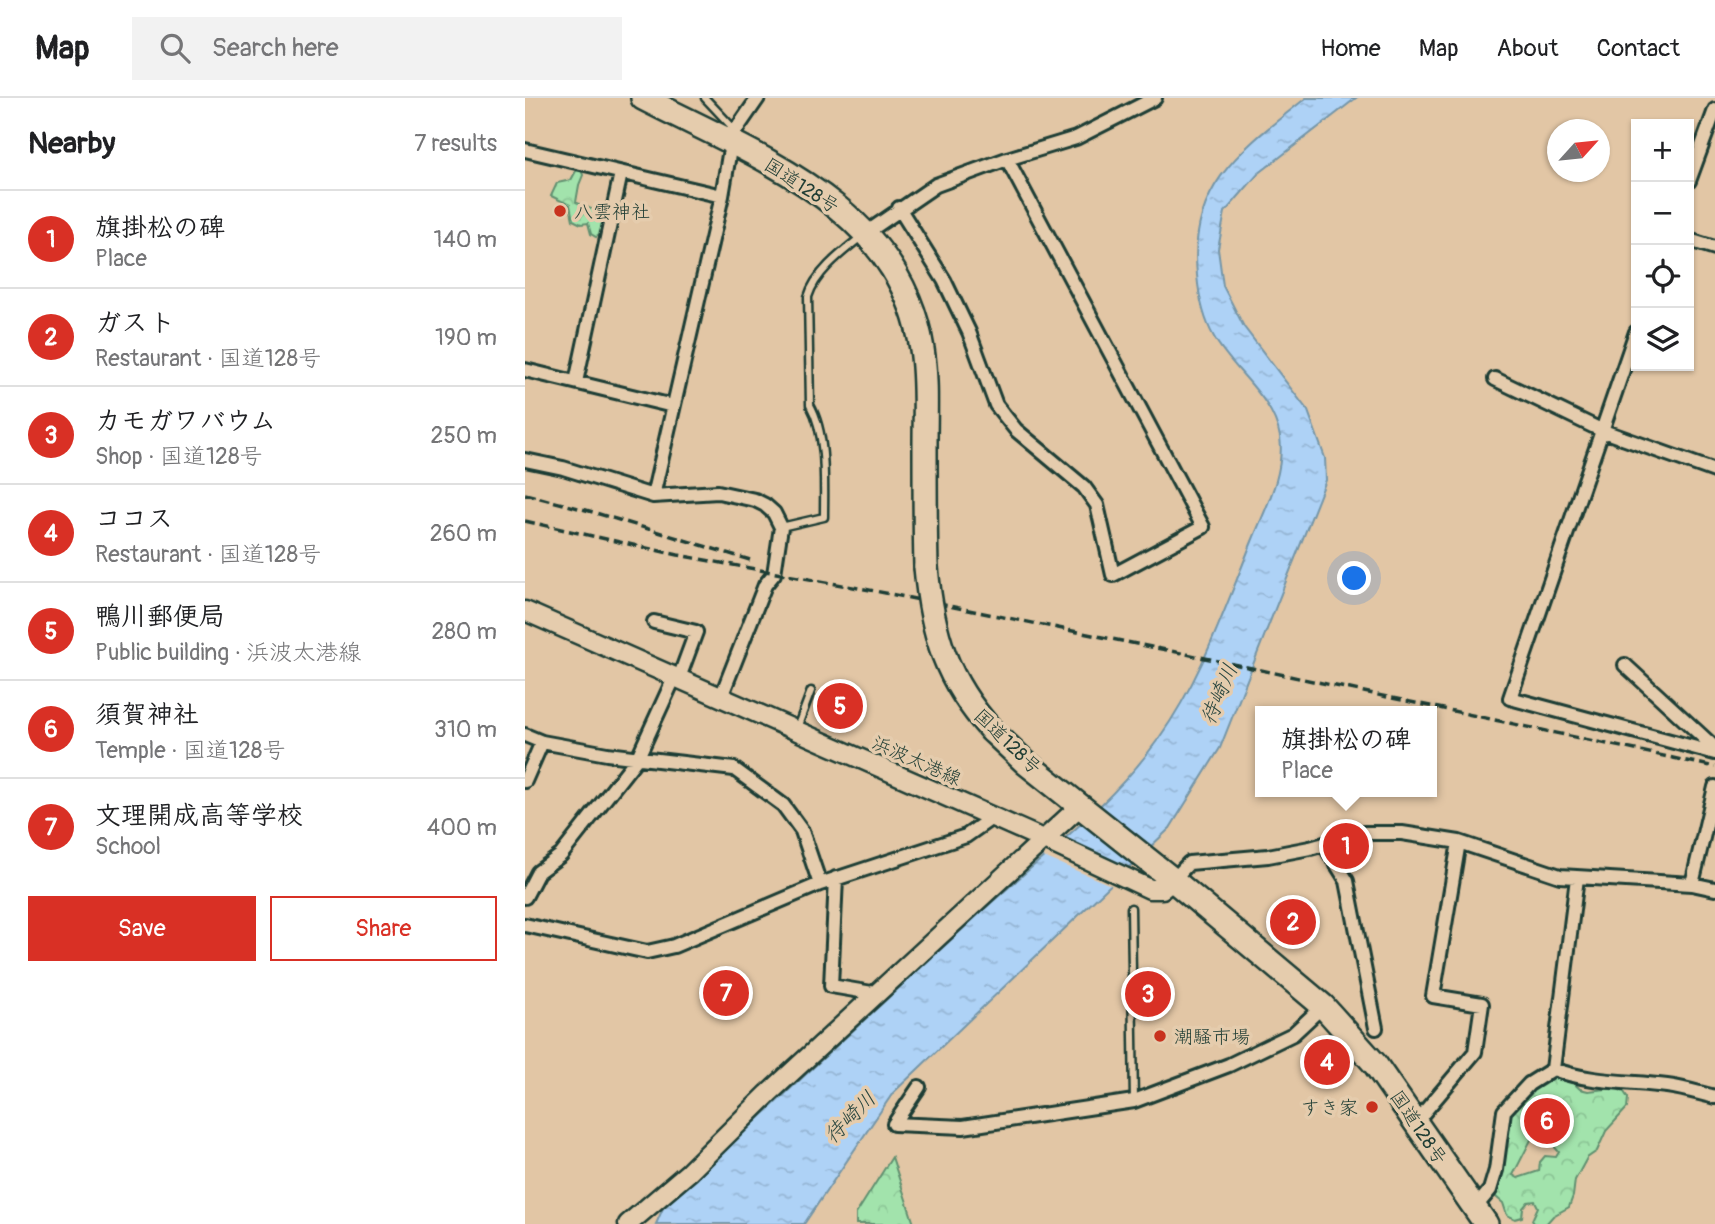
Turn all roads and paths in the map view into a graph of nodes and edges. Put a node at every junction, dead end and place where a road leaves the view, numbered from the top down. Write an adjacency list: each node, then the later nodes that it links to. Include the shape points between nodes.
1 (643, 98): 6 (highway, 国道128号)
2 (705, 98): 6 (lane)
3 (758, 98): 6 (street)
4 (1155, 98): 8 (street, via 1076,138)
5 (1715, 110): 9 (street)
6 (734, 137): 11 (street); 13 (highway, 国道128号, via 829,199)
7 (525, 150): 10 (street)
8 (1007, 159): 12 (street, via 936,185); 12 (street, via 1203,527 1113,575 1097,505 1084,487 1016,430 996,405 944,280)
9 (1694, 167)
10 (621, 173): 11 (street); 19 (street)
11 (722, 196): 20 (street)
12 (899, 208): 13 (street)
13 (866, 233): 25 (lane, via 818,277 808,298 810,405 817,418 824,517); 39 (highway, 国道128号, bridge, via 905,290 922,351 926,567 942,656 964,696 992,731)
14 (1694, 242): 15 (street)
15 (1715, 248)
16 (1631, 347): 21 (street)
17 (525, 370): 19 (street)
18 (1495, 379): 21 (street)
19 (576, 382): 20 (street)
20 (673, 406): 24 (street)
21 (1603, 431): 23 (street); 35 (street, via 1510,698)
22 (525, 460): 24 (street)
23 (1715, 471)
24 (653, 496): 25 (street, via 706,492 755,500 774,513)
25 (781, 527): 31 (street, via 774,574 765,584)
26 (525, 611): 29 (main road, 浜波太港線)
27 (654, 622): 29 (street, via 696,632)
28 (1625, 665): 35 (street)
29 (677, 677): 31 (main road, 浜波太港線); 36 (street)
30 (811, 691): 32 (lane)
31 (722, 697): 32 (main road, 浜波太港線)
32 (796, 730): 40 (main road, 浜波太港線)
33 (525, 735): 34 (street)
34 (542, 742): 36 (street); 37 (street)
35 (1715, 750)
36 (638, 757): 47 (street, via 734,769 783,805 801,831); 50 (street, via 561,855 538,872)
37 (525, 781)
38 (1715, 787): 48 (street)
39 (1084, 809): 42 (main road); 46 (highway, 国道128号)
40 (993, 817): 42 (main road, 浜波太港線); 44 (street, via 966,836)
41 (1459, 842): 43 (street, via 1373,832); 45 (street, via 1544,872); 60 (street, via 1433,996 1482,1004 1472,1056)
42 (1051, 843): 46 (main road, 浜波太港線, via 1155,890); 53 (main road)
43 (1324, 845): 46 (street, via 1268,856 1201,860 1183,867); 55 (street, via 1347,881)
44 (836, 878): 47 (street); 53 (street, via 831,986)
45 (1577, 878): 48 (street); 56 (street)
46 (1173, 880): 54 (highway, 国道128号)
47 (820, 884): 52 (street, via 674,946 647,952)
48 (1692, 884): 49 (street)
49 (1715, 889)
50 (525, 897)
51 (1131, 908): 59 (lane)
52 (525, 925)
53 (878, 994): 62 (main road)
54 (1323, 1006): 59 (street, via 1293,1034 1229,1065); 60 (highway, 国道128号, via 1375,1063)
55 (1376, 1028)
56 (1553, 1069): 58 (street, via 1572,1076 1667,1086); 61 (street, via 1529,1084 1504,1111 1496,1170)
57 (919, 1087): 59 (street, via 894,1124 963,1127)
58 (1715, 1097)
59 (1134, 1101)
60 (1415, 1123): 61 (highway, 国道128号)
61 (1479, 1218)
62 (628, 1224)

